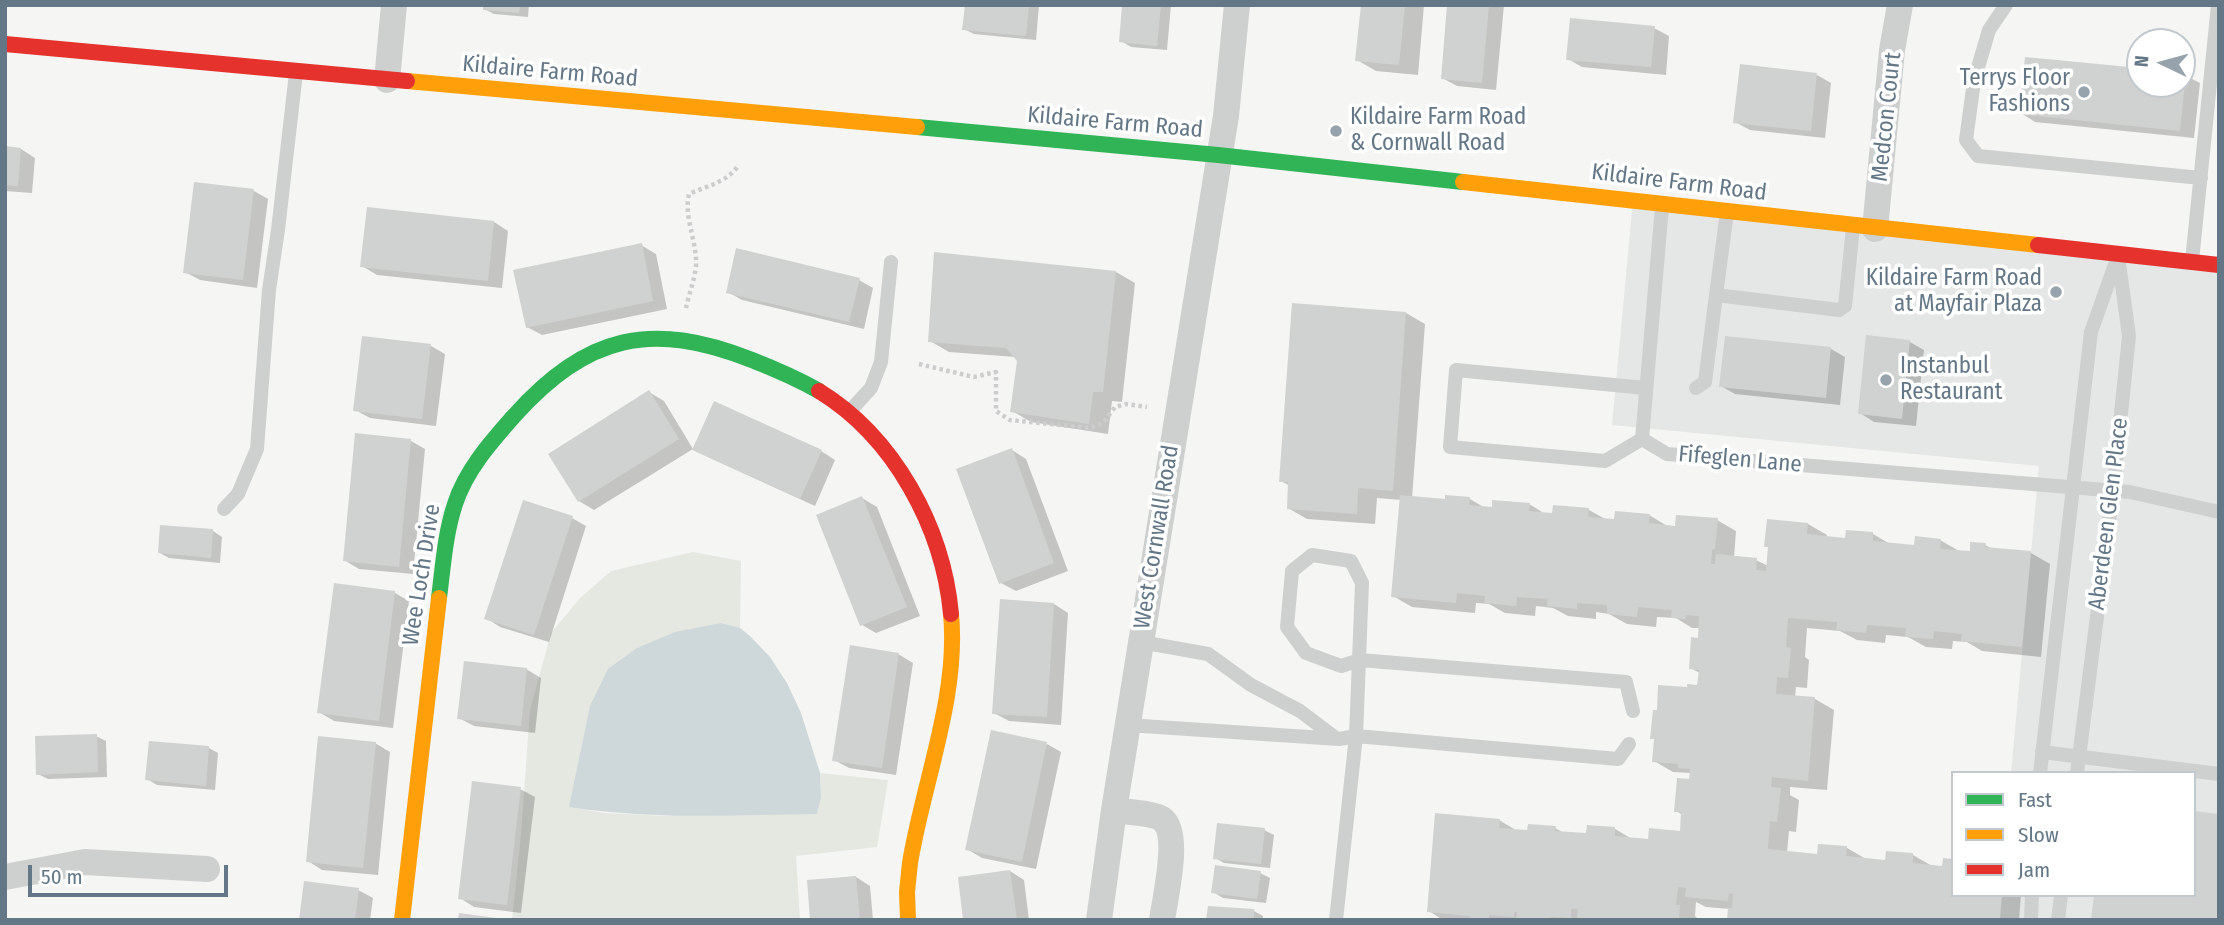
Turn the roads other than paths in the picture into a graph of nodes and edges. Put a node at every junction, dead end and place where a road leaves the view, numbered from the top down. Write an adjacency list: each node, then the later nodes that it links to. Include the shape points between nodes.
1 (394, 5): 8 (street)
2 (1237, 5): 9 (street, West Cornwall Road)
3 (1900, 5): 13 (street, Medcon Court)
4 (2006, 5): 10 (lane, via 1989,30 1974,81 1966,140 1978,156)
5 (2218, 5): 10 (lane)
6 (5, 44): 7 (main road, Kildaire Farm Road)
7 (296, 71): 8 (main road, Kildaire Farm Road); 25 (lane, via 269,290 257,449 238,494)
8 (387, 80): 9 (main road, Kildaire Farm Road)
9 (1218, 155): 11 (main road, Kildaire Farm Road); 27 (street, West Cornwall Road)
10 (2201, 178): 16 (lane)
11 (1663, 204): 12 (main road, Kildaire Farm Road); 20 (lane)
12 (1727, 211): 13 (main road, Kildaire Farm Road); 18 (lane)
13 (1864, 227): 14 (main road, Kildaire Farm Road); 18 (lane, via 1845,306 1839,310)
14 (2118, 255): 16 (main road, Kildaire Farm Road); 23 (lane, via 2091,332); 24 (lane, Aberdeen Glen Place, via 2129,336)
15 (891, 262): 21 (lane, via 881,362 871,388)
16 (2192, 262): 17 (main road, Kildaire Farm Road)
17 (2219, 265)
18 (1716, 295): 19 (lane)
19 (1700, 385)
20 (1646, 388): 22 (lane); 22 (lane, via 1456,370 1450,447 1605,461)
21 (848, 414): 46 (main road, Wee Loch Drive, via 787,374 722,349 684,340 637,339 589,355 564,370 485,450 458,494 450,518); 47 (main road, Wee Loch Drive, via 886,453 916,497 943,565 948,595 948,688 912,847)
22 (1642, 439): 23 (lane, Fifeglen Lane, via 1667,454)
23 (2073, 488): 24 (lane, Fifeglen Lane); 34 (lane)
24 (2113, 491): 26 (lane, Fifeglen Lane); 35 (lane, Aberdeen Glen Place)
25 (225, 509)
26 (2219, 512)
27 (1141, 642): 30 (street, West Cornwall Road); 32 (lane, via 1208,654)
28 (1360, 660): 28 (lane, via 1362,583 1351,561 1312,555 1292,571 1287,627 1306,653 1341,666); 29 (lane, via 1626,682); 31 (lane)
29 (1633, 711)
30 (1127, 725): 32 (lane); 41 (street, West Cornwall Road)
31 (1356, 736): 32 (lane); 33 (lane, via 1618,759); 50 (lane)
32 (1339, 740)
33 (1629, 744)
34 (2042, 752): 35 (lane); 36 (lane)
35 (2080, 757): 37 (lane, Aberdeen Glen Place); 38 (lane)
36 (2040, 771)
37 (2077, 771)
38 (2194, 771)
39 (2196, 771): 40 (lane)
40 (2219, 774)
41 (1114, 810): 48 (street, West Cornwall Road); 49 (street, via 1161,817 1169,827 1172,841)
42 (207, 869): 43 (street, via 85,862)
43 (5, 877)
44 (2032, 897): 51 (lane)
45 (2061, 897): 52 (lane)
46 (402, 920)
47 (908, 920)
48 (1099, 920)
49 (1162, 920)
50 (1336, 920)
51 (2031, 920)
52 (2058, 920)

